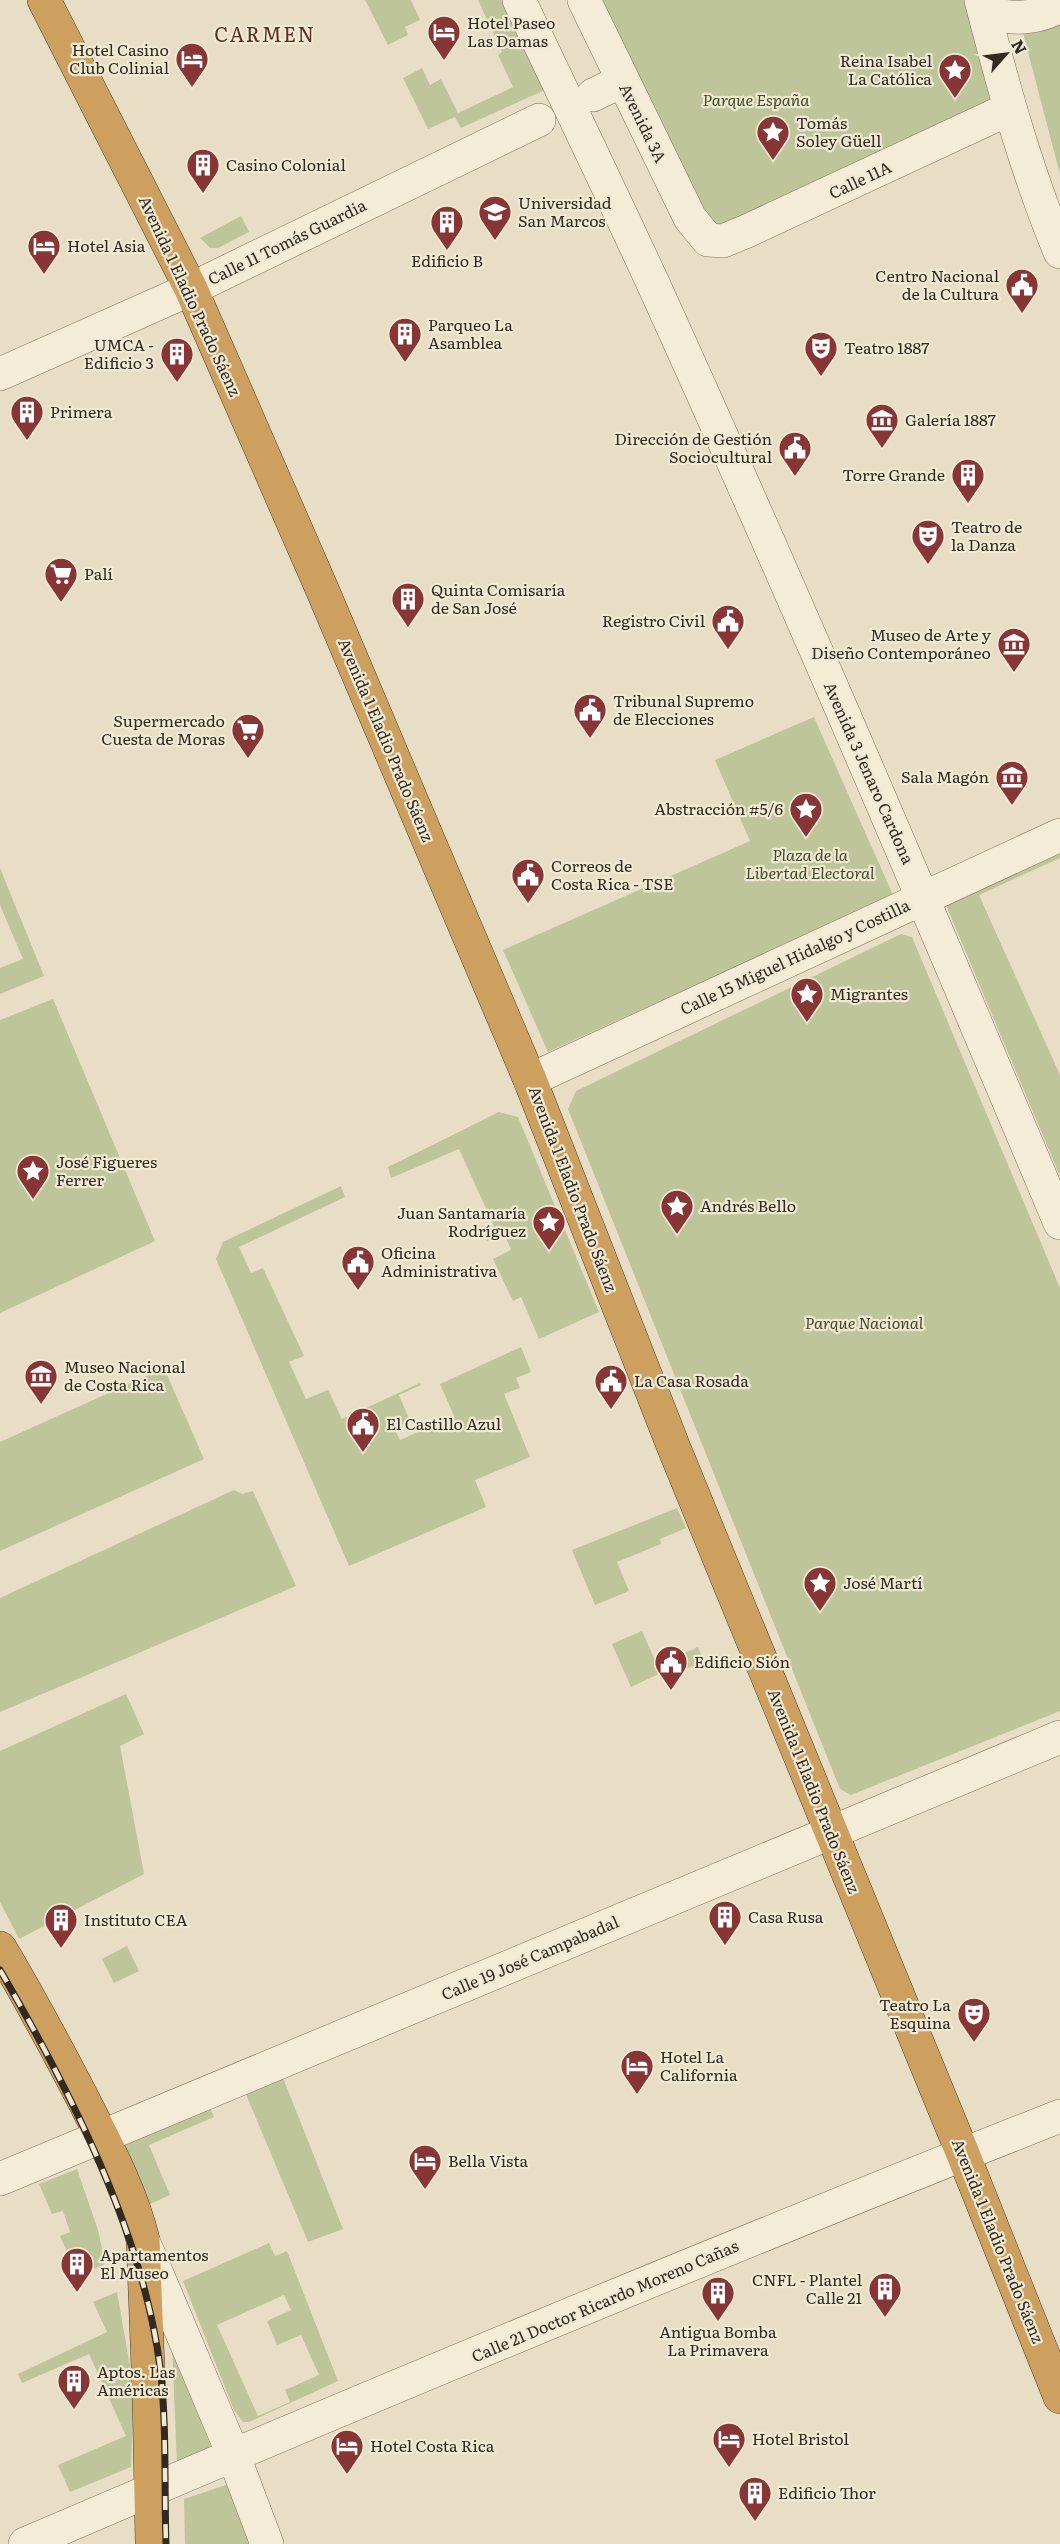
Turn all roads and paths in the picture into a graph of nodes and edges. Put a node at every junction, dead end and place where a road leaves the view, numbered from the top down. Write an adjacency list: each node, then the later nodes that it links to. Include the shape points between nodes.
1 (44, 0): 13 (highway, Avenida 1 Eladio Prado Sáenz)
2 (519, 0): 16 (street, Avenida 3 Jenaro Cardona, via 655,289)
3 (584, 0): 6 (street, Avenida 3A)
4 (1060, 6): 5 (street, via 1033,17 999,16)
5 (983, 7): 8 (street)
6 (622, 81): 7 (street); 11 (street, Avenida 3A, via 690,218)
7 (593, 94)
8 (1009, 109): 10 (street); 11 (street, Calle 11A, via 747,231 723,241)
9 (539, 120): 13 (street, Calle 11 Tomás Guardia)
10 (1050, 199): 12 (street)
11 (708, 240)
12 (1060, 252)
13 (191, 289): 14 (street, Calle 11 Tomás Guardia); 17 (highway, Avenida 1 Eladio Prado Sáenz)
14 (0, 374)
15 (1060, 835): 16 (street, Calle 15 Miguel Hidalgo y Costilla)
16 (923, 897): 17 (street, Calle 15 Miguel Hidalgo y Costilla); 18 (street, Avenida 3 Jenaro Cardona)
17 (530, 1080): 20 (highway, Avenida 1 Eladio Prado Sáenz)
18 (1060, 1223)
19 (1060, 1737): 20 (street, Calle 19 José Campabadal)
20 (830, 1832): 23 (street, Calle 19 José Campabadal); 24 (highway, Avenida 1 Eladio Prado Sáenz)
21 (0, 1948): 23 (highway)
22 (1060, 2116): 24 (street, Calle 21 Doctor Ricardo Moreno Cañas)
23 (103, 2138): 25 (street, Calle 19 José Campabadal); 26 (highway, via 133,2206)
24 (963, 2154): 27 (highway, Avenida 1 Eladio Prado Sáenz); 28 (street, Calle 21 Doctor Ricardo Moreno Cañas)
25 (0, 2179)
26 (142, 2240): 28 (street); 29 (highway)
27 (1060, 2397)
28 (233, 2454): 29 (street, Calle 21 Doctor Ricardo Moreno Cañas); 32 (street)
29 (152, 2489): 30 (street, Calle 21 Doctor Ricardo Moreno Cañas); 31 (highway)
30 (25, 2544)
31 (152, 2544)
32 (267, 2544)

